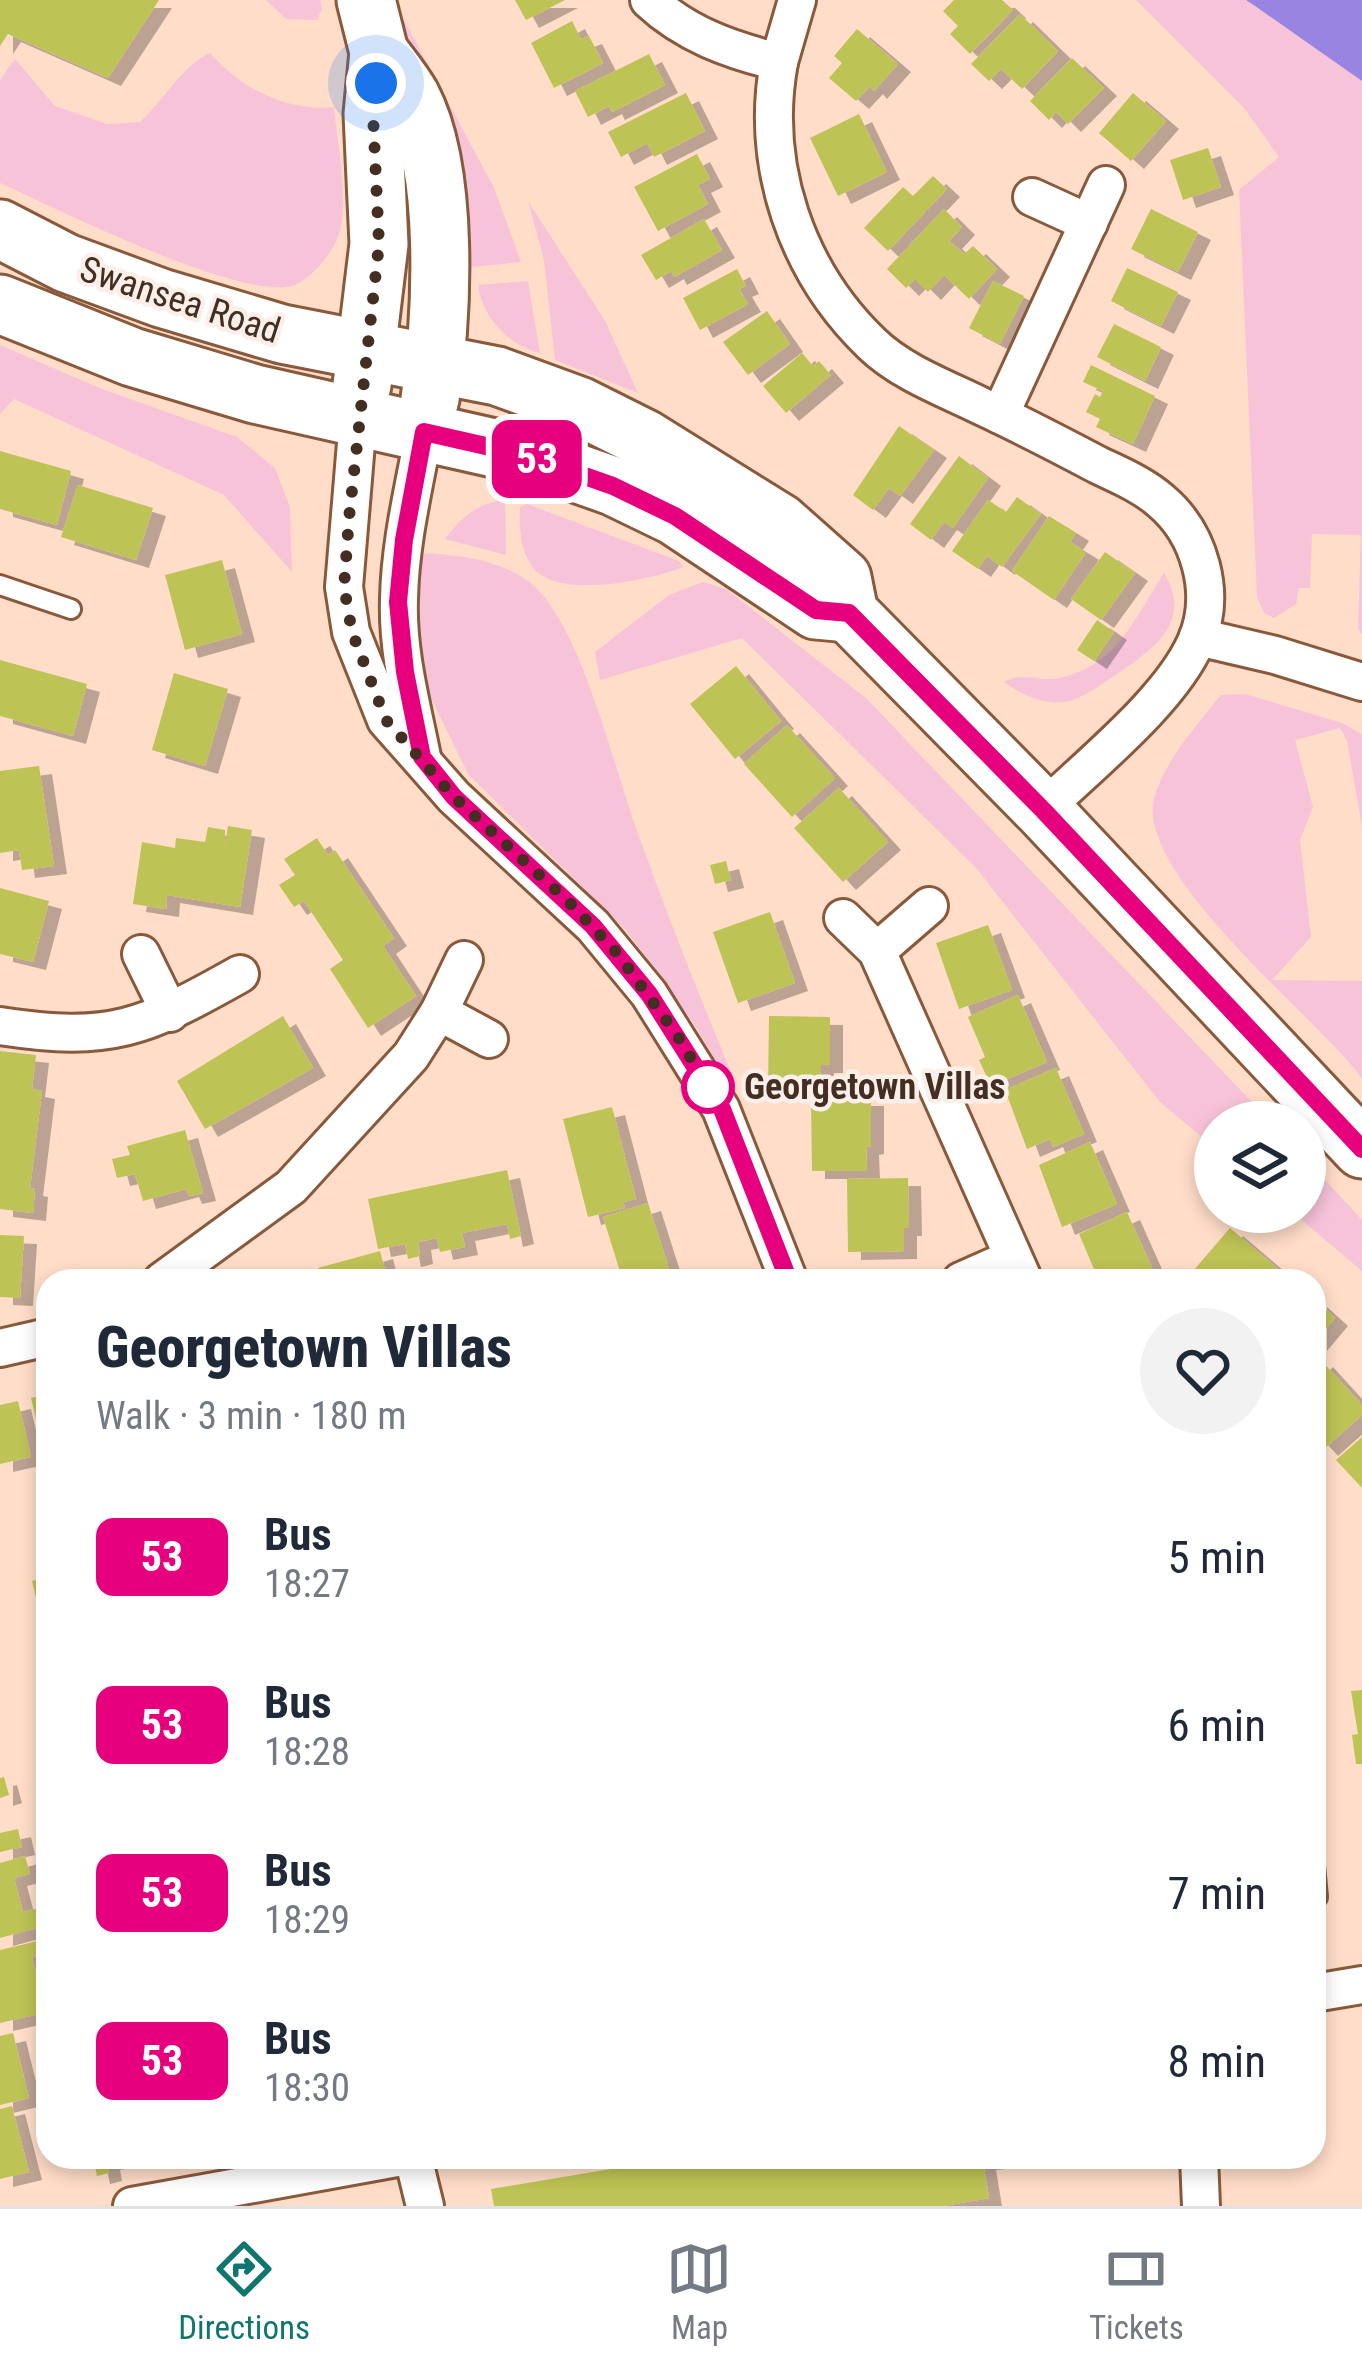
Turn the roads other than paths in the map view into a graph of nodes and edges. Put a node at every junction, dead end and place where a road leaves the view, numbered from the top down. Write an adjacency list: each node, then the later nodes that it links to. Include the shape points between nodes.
1 (649, 0): 4 (street, via 674,23)
2 (797, 0): 4 (street)
3 (372, 26): 10 (main road, via 379,244); 11 (main road, via 412,99 431,162 440,258)
4 (778, 62): 12 (street, via 774,144 787,214 820,280 874,345)
5 (1106, 185): 7 (street)
6 (1032, 197): 7 (street)
7 (1089, 223): 12 (street)
8 (0, 229): 10 (main road, Swansea Road, via 161,298)
9 (0, 304): 13 (main road, Swansea Road, via 132,357)
10 (367, 352): 11 (main road, Swansea Road); 13 (main road)
11 (435, 363): 14 (main road); 17 (main road, Swansea Road, via 579,406 702,472 780,523 842,578)
12 (1000, 415): 18 (street, via 1131,482 1177,518 1203,572)
13 (358, 419): 14 (main road, Swansea Road); 20 (street, via 344,587 352,632 386,720)
14 (424, 432): 17 (main road, Swansea Road, via 613,486 675,516 816,610); 20 (street, via 398,602)
15 (0, 585): 16 (lane)
16 (71, 609)
17 (849, 613): 21 (main road)
18 (1198, 637): 19 (street); 21 (street, via 1163,692)
19 (1362, 682)
20 (422, 757): 34 (street, via 593,926 649,994 722,1109)
21 (1043, 810): 32 (main road)
22 (929, 906): 24 (street)
23 (843, 918): 24 (street)
24 (878, 951): 35 (street)
25 (141, 954): 29 (street)
26 (464, 960): 28 (street)
27 (240, 974): 29 (street)
28 (439, 1012): 31 (street); 33 (street, via 411,1056 291,1187)
29 (170, 1013): 30 (street, via 117,1032)
30 (0, 1026)
31 (489, 1040)
32 (1362, 1149)
33 (186, 1269)
34 (784, 1269)
35 (1018, 1269)
36 (36, 1340): 37 (street)
37 (0, 1348)
38 (1362, 1985): 39 (street)
39 (1326, 1991)
40 (336, 2169): 43 (street)
41 (416, 2169): 44 (street)
42 (1199, 2169): 45 (street)
43 (132, 2206)
44 (425, 2206)
45 (1201, 2206)

